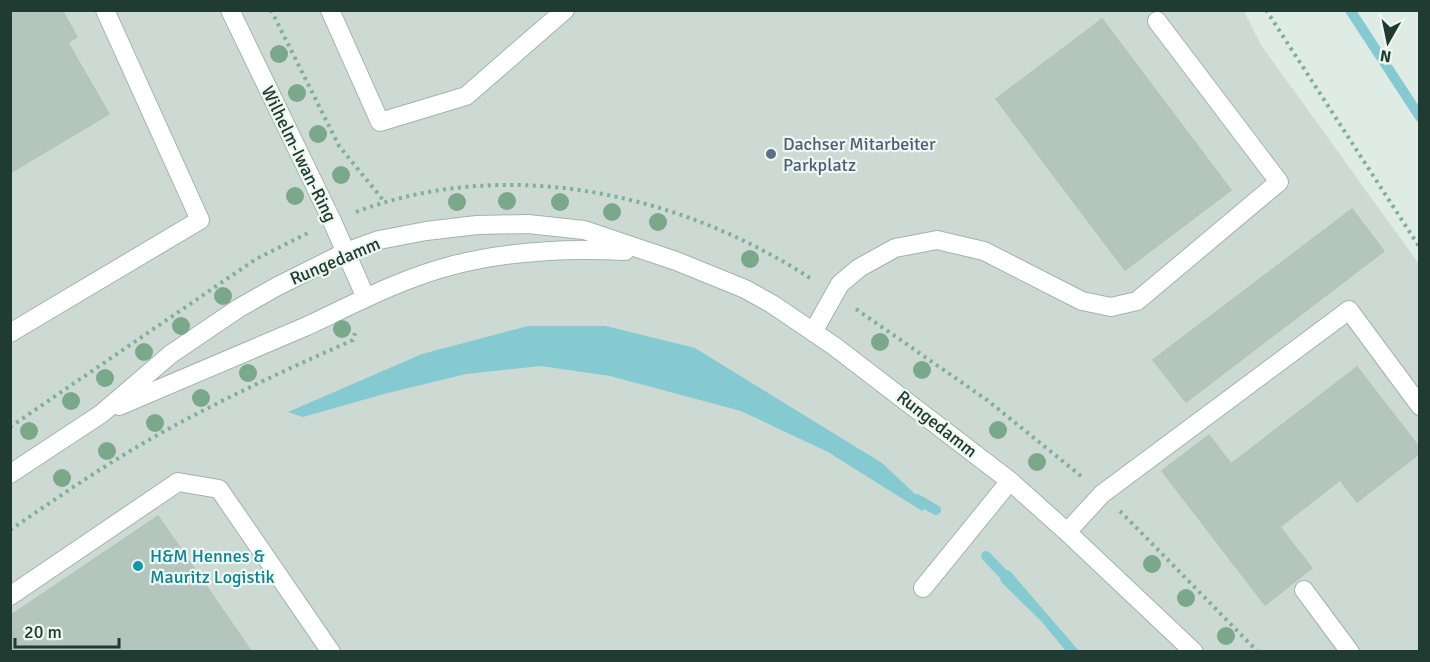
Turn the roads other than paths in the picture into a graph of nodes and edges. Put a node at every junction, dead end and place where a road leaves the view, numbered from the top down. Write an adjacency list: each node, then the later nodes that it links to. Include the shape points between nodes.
1 (105, 10): 10 (street, via 200,220)
2 (230, 10): 7 (street, Wilhelm-Iwan-Ring)
3 (330, 10): 4 (street, via 380,122 466,96)
4 (566, 10)
5 (1157, 21): 9 (street, via 1279,182 1137,302 1111,307 1082,301 984,252 936,240 895,248 859,268 840,284)
6 (644, 251): 7 (street, Rungedamm, via 584,230 528,224 426,231 379,240); 8 (street, Rungedamm, via 530,252 453,265); 9 (street, Rungedamm, via 745,289)
7 (346, 252): 8 (street, Wilhelm-Iwan-Ring); 12 (street, Rungedamm, via 239,308 171,354)
8 (366, 298): 12 (street, Rungedamm)
9 (813, 332): 14 (street, Rungedamm)
10 (10, 333)
11 (1419, 406): 15 (street, via 1349,310 1102,494)
12 (100, 414): 13 (street, Rungedamm)
13 (10, 474)
14 (1010, 481): 15 (street, Rungedamm); 16 (street)
15 (1067, 532): 20 (street, Rungedamm)
16 (923, 588)
17 (1304, 590): 21 (street)
18 (10, 596): 19 (street, via 178,482 219,489)
19 (331, 651)
20 (1194, 651)
21 (1350, 651)

